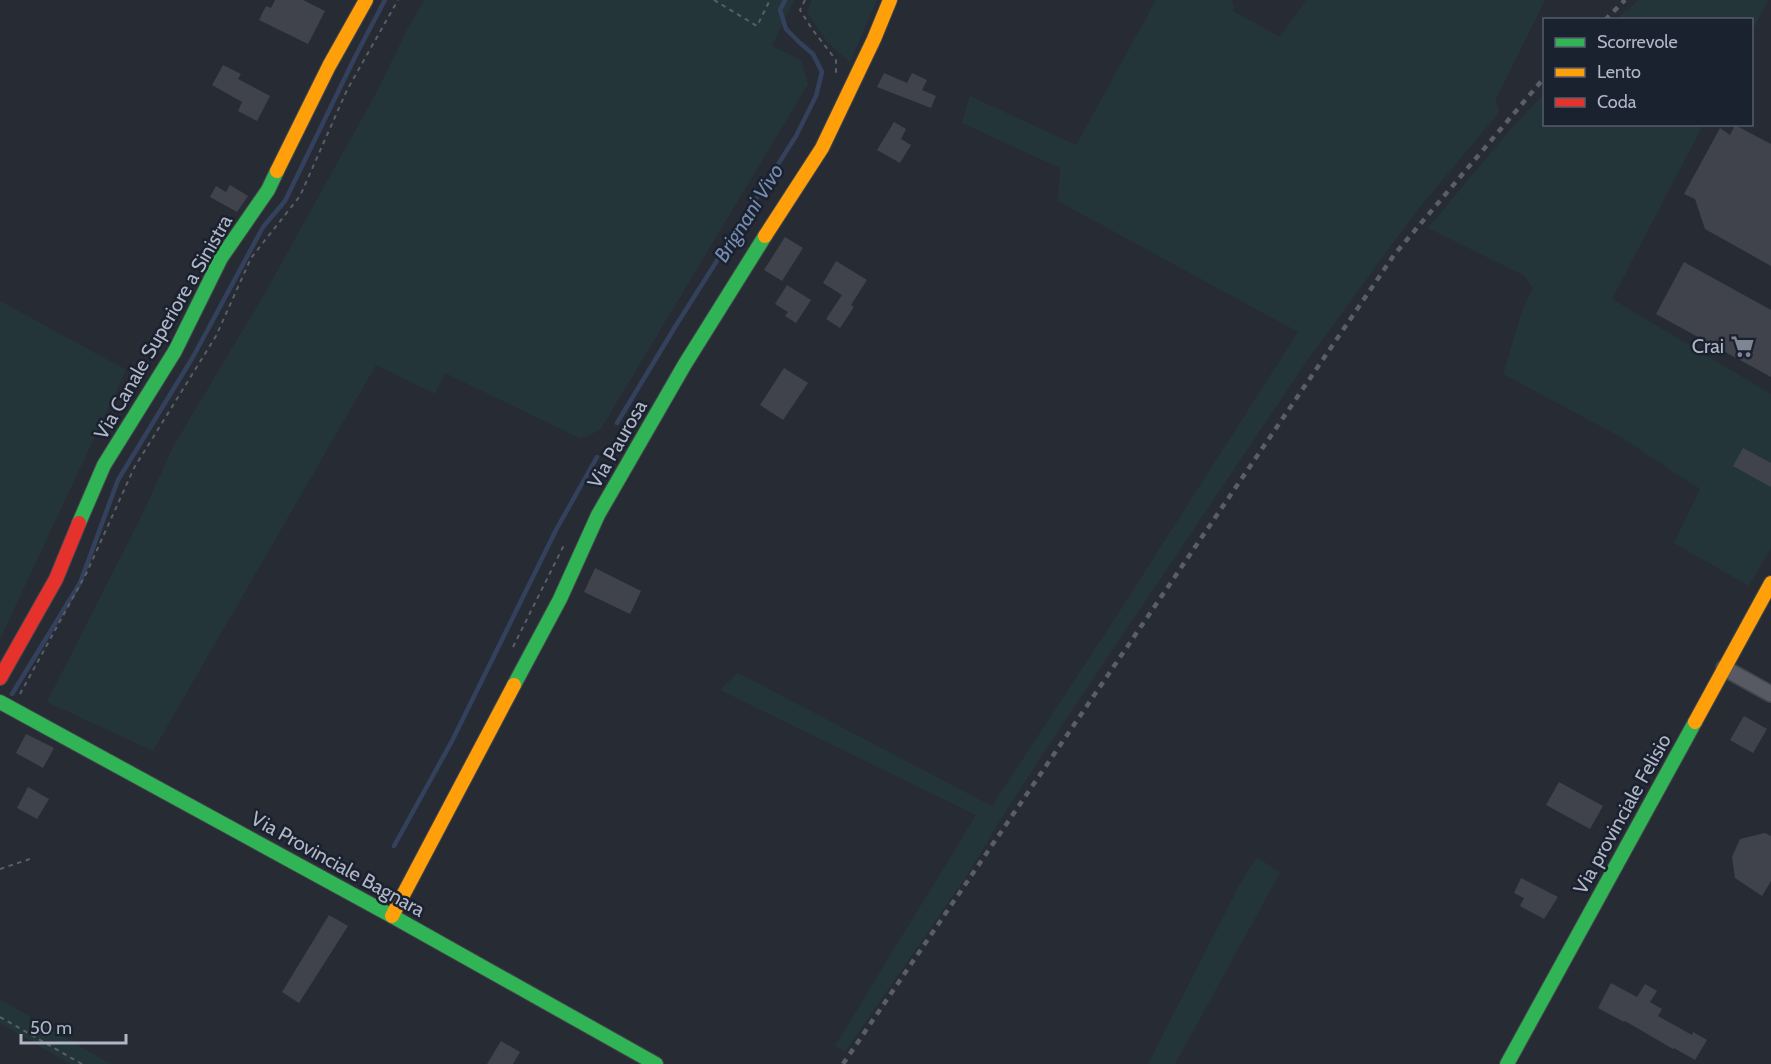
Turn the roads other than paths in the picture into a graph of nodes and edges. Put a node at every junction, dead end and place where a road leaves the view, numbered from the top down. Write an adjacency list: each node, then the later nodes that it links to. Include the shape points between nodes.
1 (366, 0): 5 (street, Via Canale Superiore a Sinistra, via 268,190 222,258 175,351 104,465 56,579)
2 (890, 0): 8 (street, Via Paurosa, via 822,148 685,364 598,515 560,599)
3 (1771, 583): 4 (street, Via provinciale Felisio)
4 (1724, 668): 6 (street); 10 (street, Via provinciale Felisio)
5 (0, 678)
6 (1771, 694)
7 (6, 705): 8 (street, Via Provinciale Bagnara)
8 (392, 916): 9 (street, Via Provinciale Bagnara)
9 (656, 1064)
10 (1507, 1064)

